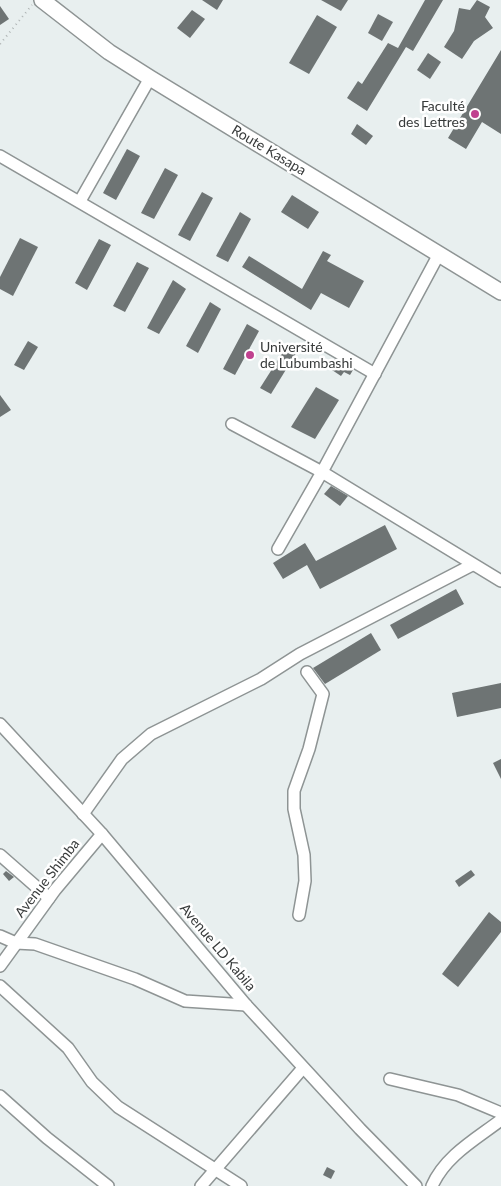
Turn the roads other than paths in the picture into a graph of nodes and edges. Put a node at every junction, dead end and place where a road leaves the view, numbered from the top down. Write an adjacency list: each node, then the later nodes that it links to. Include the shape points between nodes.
1 (42, 0): 2 (main road, Route Kasapa, via 109,52)
2 (150, 78): 4 (street); 5 (main road, Route Kasapa)
3 (0, 156): 4 (street)
4 (80, 202): 7 (street)
5 (439, 254): 6 (main road, Route Kasapa); 7 (street)
6 (501, 292)
7 (375, 374): 9 (street)
8 (232, 424): 9 (street)
9 (322, 472): 10 (street); 11 (street)
10 (278, 550)
11 (472, 565): 12 (street); 15 (street, via 300,654 261,679 151,734 122,759)
12 (501, 581)
13 (307, 672): 19 (street, via 323,694 310,749 294,791 306,881)
14 (0, 724): 15 (street, Avenue LD Kabila)
15 (84, 814): 16 (street, Avenue LD Kabila)
16 (102, 834): 18 (street, Avenue Shimba); 24 (street, Avenue LD Kabila)
17 (0, 855): 18 (street)
18 (49, 898): 21 (street, Avenue Shimba)
19 (300, 915)
20 (0, 936): 21 (street)
21 (16, 942): 22 (street, Avenue Shimba); 24 (street, via 35,944 136,979 185,1001)
22 (0, 966)
23 (0, 986): 30 (street, via 68,1048 92,1082 118,1107)
24 (246, 1005): 25 (street, Avenue LD Kabila)
25 (303, 1068): 30 (street); 34 (street, Avenue LD Kabila)
26 (390, 1079): 28 (street, via 458,1095)
27 (0, 1096): 31 (street)
28 (501, 1113)
29 (501, 1120): 35 (street, via 450,1159)
30 (215, 1169): 32 (street); 33 (street)
31 (108, 1186)
32 (202, 1186)
33 (241, 1186)
34 (416, 1186)
35 (432, 1186)

